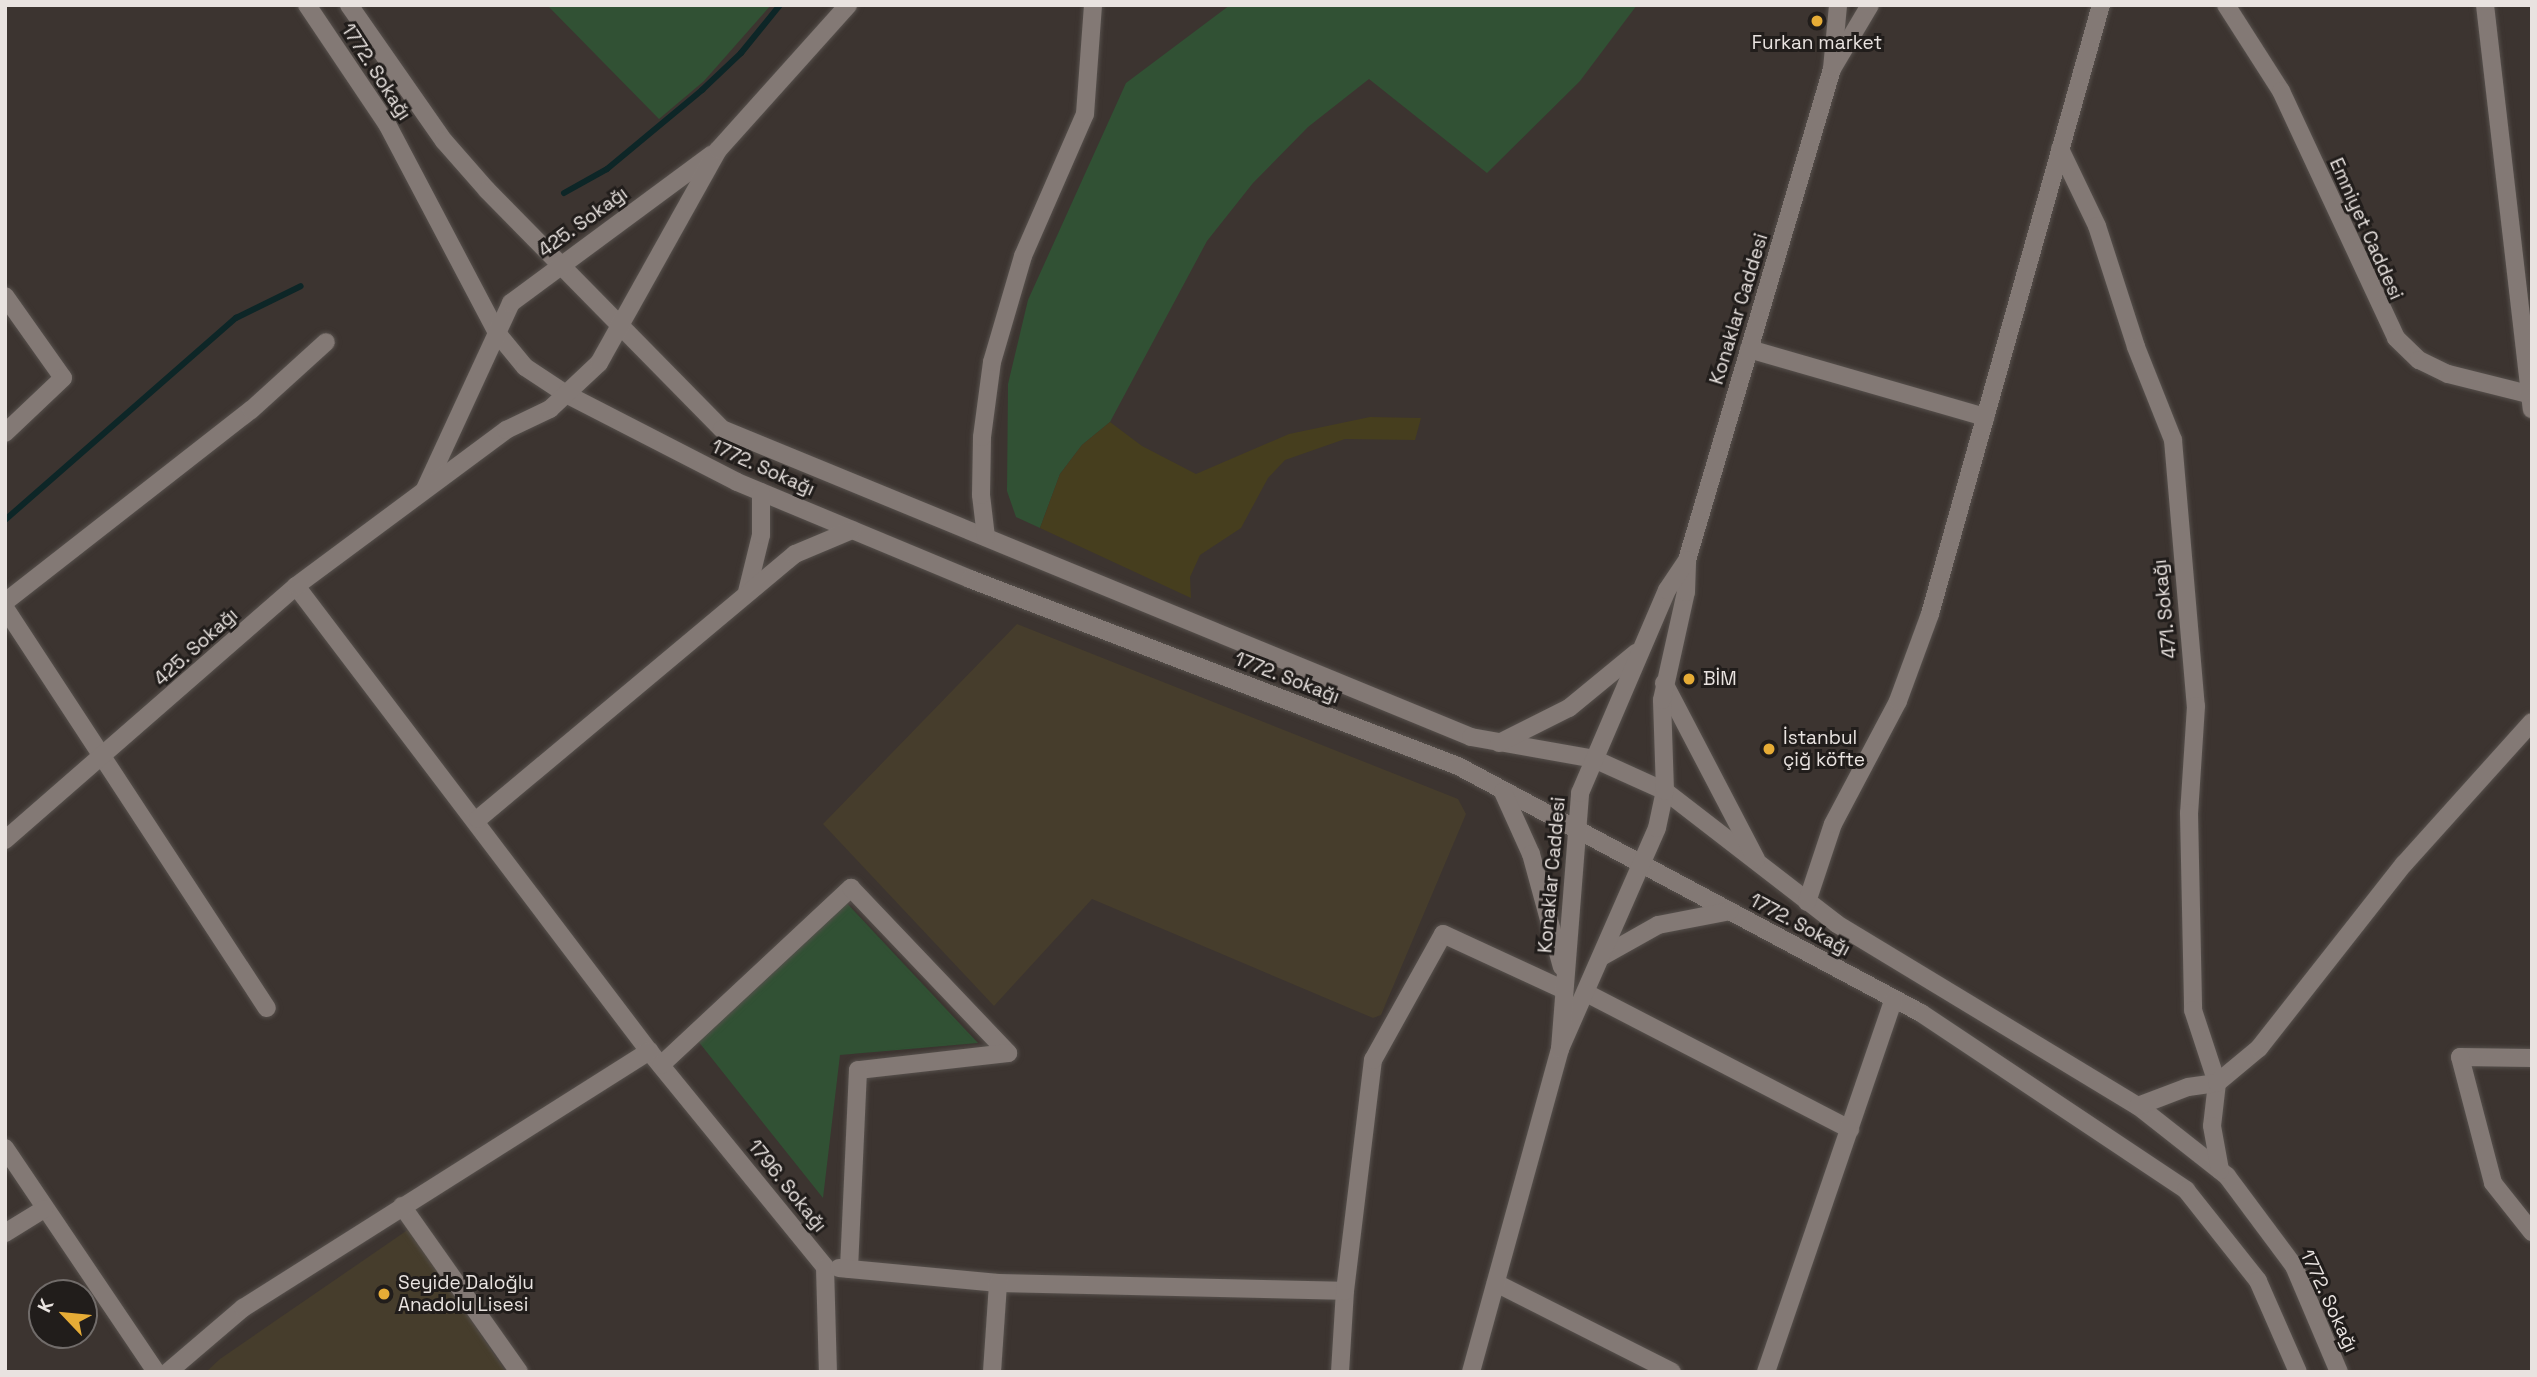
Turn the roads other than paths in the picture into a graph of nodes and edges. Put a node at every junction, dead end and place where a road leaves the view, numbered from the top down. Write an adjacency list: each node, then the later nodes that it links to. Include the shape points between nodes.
1 (307, 5): 16 (street, 1772. Sokağı, via 387,124)
2 (349, 5): 13 (street, 1772. Sokağı, via 444,141)
3 (849, 5): 12 (street, 425. Sokağı)
4 (1093, 5): 26 (street, via 1089,97 1080,132 1023,256 992,362 982,438)
5 (1838, 5): 10 (street, Konaklar Caddesi)
6 (1870, 5): 10 (street, Konaklar Caddesi)
7 (2101, 5): 11 (street)
8 (2226, 5): 20 (street, Emniyet Caddesi, via 2281,91 2396,338 2419,360 2448,374)
9 (2485, 5): 20 (street)
10 (1832, 69): 18 (street, Konaklar Caddesi)
11 (2060, 149): 21 (street); 56 (street, 471. Sokağı, via 2097,226 2136,347 2173,440 2196,706 2189,813 2193,1010)
12 (718, 150): 13 (street, 425. Sokağı); 15 (street, 425. Sokağı)
13 (563, 263): 15 (street, 1772. Sokağı); 16 (street, 425. Sokağı, via 512,303)
14 (5, 296): 22 (street, via 63,378)
15 (620, 327): 19 (street, 425. Sokağı, via 599,363); 26 (street, 1772. Sokağı, via 722,429)
16 (497, 333): 19 (street, 1772. Sokağı, via 525,367); 24 (street, 425. Sokağı)
17 (326, 342): 30 (street, via 251,410)
18 (1749, 349): 21 (street); 27 (street, Konaklar Caddesi)
19 (566, 394): 23 (street, 1772. Sokağı); 24 (street, 425. Sokağı, via 550,409 506,430)
20 (2531, 400)
21 (1985, 416): 45 (street, via 1915,658 1878,743 1833,824)
22 (5, 433)
23 (761, 492): 25 (street, 1772. Sokağı); 29 (street, via 761,536)
24 (422, 496): 28 (street, 425. Sokağı)
25 (852, 530): 29 (street, via 795,554); 39 (street, 1772. Sokağı, via 1458,766)
26 (986, 537): 35 (street, 1772. Sokağı, via 1471,737)
27 (1687, 560): 32 (street, Konaklar Caddesi, via 1667,590); 33 (street, Konaklar Caddesi, via 1686,592)
28 (296, 586): 36 (street, 425. Sokağı); 40 (street, 1796. Sokağı)
29 (747, 592): 40 (street)
30 (5, 602)
31 (5, 608): 36 (street)
32 (1641, 648): 35 (street, via 1569,708); 37 (street, Konaklar Caddesi)
33 (1664, 683): 38 (street, Konaklar Caddesi); 43 (street)
34 (2532, 722): 56 (street, via 2404,864 2274,1031)
35 (1499, 743): 37 (street, 1772. Sokağı)
36 (103, 758): 42 (street, 425. Sokağı); 52 (street)
37 (1594, 759): 38 (street, 1772. Sokağı); 41 (street, Konaklar Caddesi, via 1580,793)
38 (1665, 791): 43 (street, 1772. Sokağı); 44 (street, Konaklar Caddesi)
39 (1503, 792): 41 (street, 1772. Sokağı); 48 (street, via 1531,854 1555,952)
40 (478, 819): 54 (street, 1796. Sokağı)
41 (1575, 832): 44 (street, 1772. Sokağı); 48 (street, Konaklar Caddesi)
42 (5, 840)
43 (1760, 865): 45 (street, 1772. Sokağı)
44 (1643, 866): 46 (street, 1772. Sokağı); 47 (street, Konaklar Caddesi)
45 (1807, 902): 57 (street, 1772. Sokağı)
46 (1730, 911): 47 (street, via 1658,925); 51 (street, 1772. Sokağı)
47 (1603, 956): 50 (street, Konaklar Caddesi)
48 (1564, 971): 49 (street, Konaklar Caddesi)
49 (1564, 990): 53 (street, Konaklar Caddesi); 69 (street, via 1443,934 1373,1060)
50 (1588, 994): 53 (street, Konaklar Caddesi); 58 (street)
51 (1894, 999): 58 (street); 79 (street, 1772. Sokağı, via 2111,1136 2186,1190 2259,1282)
52 (267, 1008)
53 (1560, 1049): 68 (street, Konaklar Caddesi)
54 (655, 1058): 61 (street); 65 (street, 1796. Sokağı); 66 (street, via 851,888 1008,1053 858,1070)
55 (2532, 1058): 64 (street, via 2460,1057 2493,1182)
56 (2217, 1083): 57 (street, via 2188,1087); 60 (street, via 2212,1126)
57 (2138, 1106): 60 (street, 1772. Sokağı)
58 (1850, 1129): 78 (street)
59 (5, 1148): 62 (street)
60 (2220, 1170): 80 (street, 1772. Sokağı, via 2294,1266)
61 (402, 1206): 71 (street, via 243,1308); 72 (street)
62 (44, 1209): 63 (street); 70 (street)
63 (5, 1233)
64 (2532, 1233)
65 (825, 1267): 66 (street); 73 (street)
66 (849, 1269): 67 (street)
67 (998, 1283): 69 (street); 74 (street)
68 (1496, 1283): 76 (street, Konaklar Caddesi); 77 (street)
69 (1345, 1291): 75 (street)
70 (156, 1372)
71 (168, 1372)
72 (519, 1372)
73 (828, 1372)
74 (992, 1372)
75 (1340, 1372)
76 (1471, 1372)
77 (1672, 1372)
78 (1766, 1372)
79 (2298, 1372)
80 (2339, 1372)

